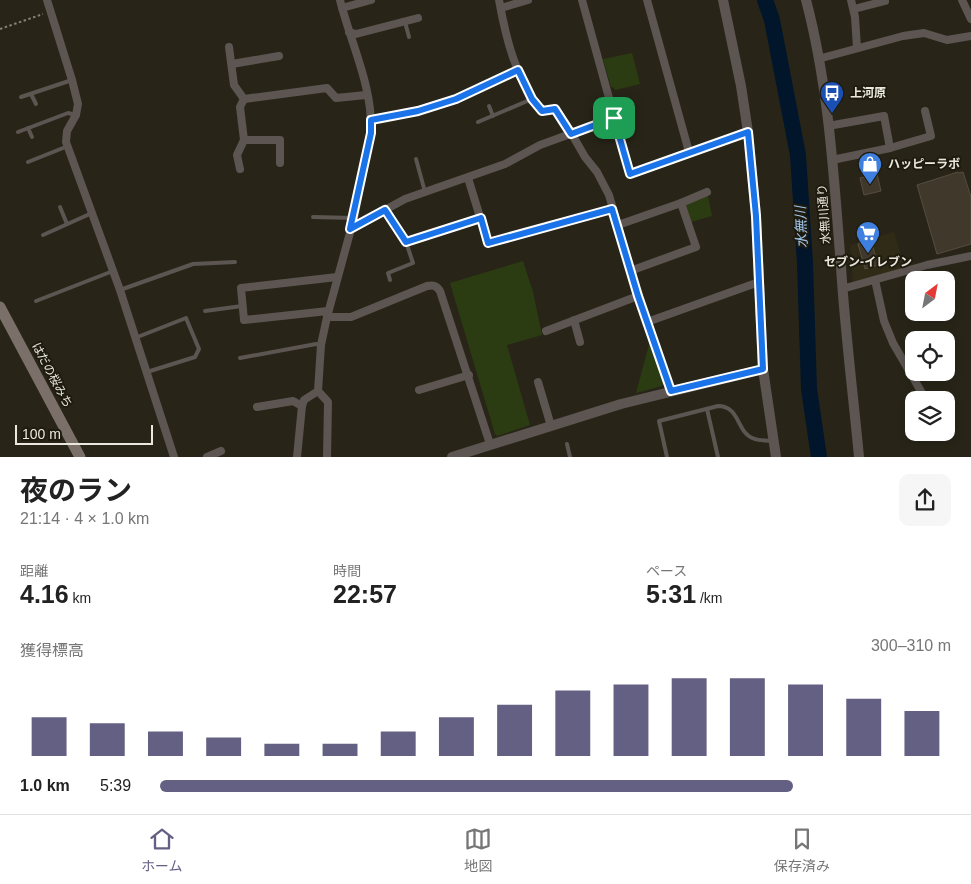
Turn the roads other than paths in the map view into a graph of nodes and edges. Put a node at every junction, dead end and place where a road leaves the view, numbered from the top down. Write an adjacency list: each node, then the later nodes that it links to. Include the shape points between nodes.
1 (47, 0): 26 (street)
2 (371, 0): 11 (street)
3 (528, 0): 12 (street)
4 (582, 0): 37 (street)
5 (647, 0): 49 (street)
6 (722, 0): 43 (street)
7 (806, 0): 23 (street, 水無川通り)
8 (851, 0): 13 (street)
9 (962, 0): 15 (street)
10 (884, 1): 13 (street)
11 (341, 4): 17 (street)
12 (500, 4): 25 (street, via 510,52)
13 (854, 9): 21 (street)
14 (418, 18): 16 (street)
15 (971, 19)
16 (405, 21): 17 (street, via 356,34); 19 (lane)
17 (349, 32): 28 (street, via 362,70)
18 (971, 36): 21 (street, via 946,40 924,33)
19 (409, 37)
20 (229, 47): 24 (street)
21 (857, 48): 23 (street)
22 (279, 56): 24 (street)
23 (818, 59): 40 (street, 水無川通り)
24 (232, 64): 30 (street, via 234,86)
25 (518, 70): 31 (street); 38 (street, via 456,99 418,111)
26 (72, 80): 27 (lane); 35 (street, via 78,104)
27 (31, 94): 29 (lane); 32 (lane)
28 (366, 95): 30 (street, via 336,98 327,88); 38 (street)
29 (21, 97)
30 (244, 99): 46 (street, via 240,107)
31 (532, 99): 36 (lane); 44 (street, via 542,111 555,109)
32 (36, 104)
33 (489, 106): 36 (lane)
34 (925, 111): 48 (street, via 931,136)
35 (76, 115): 41 (lane, via 68,113); 47 (street, via 67,131)
36 (494, 116): 39 (lane)
37 (614, 118): 44 (street); 49 (street, via 630,174)
38 (371, 120): 64 (street)
39 (478, 122)
40 (828, 126): 48 (street, via 884,116); 51 (street, 水無川通り)
41 (28, 128): 42 (lane); 45 (lane)
42 (18, 132)
43 (748, 132): 49 (street); 78 (street)
44 (571, 134): 55 (street); 60 (street, via 597,172)
45 (32, 136)
46 (244, 140): 53 (street, via 280,140); 54 (street, via 237,155)
47 (68, 146): 52 (lane); 62 (street)
48 (890, 148): 51 (street)
49 (689, 152)
50 (416, 159): 56 (lane)
51 (832, 160): 79 (street, 水無川通り)
52 (28, 162)
53 (280, 163)
54 (240, 170)
55 (468, 178): 56 (street); 65 (street)
56 (425, 192): 61 (street)
57 (707, 192): 58 (street)
58 (681, 203): 67 (street); 74 (street, via 696,246)
59 (60, 207): 66 (lane)
60 (612, 209): 65 (street, via 488,243); 67 (street)
61 (385, 210): 68 (street); 70 (lane)
62 (92, 214): 66 (lane); 73 (street)
63 (313, 217): 64 (lane)
64 (354, 218): 68 (street)
65 (481, 218): 70 (lane)
66 (67, 224): 69 (lane)
67 (618, 225): 74 (street)
68 (350, 229): 75 (street)
69 (43, 235)
70 (406, 242): 76 (lane, via 413,263 388,273)
71 (971, 256): 77 (street)
72 (235, 262): 80 (lane, via 193,264)
73 (113, 271): 80 (street); 82 (lane)
74 (630, 271): 81 (street)
75 (337, 278): 83 (street, via 241,288); 86 (street)
76 (390, 280)
77 (875, 280): 79 (street); 103 (street, via 884,321 893,343)
78 (759, 282): 89 (street); 96 (street)
79 (842, 289): 122 (street, 水無川通り)
80 (120, 290): 92 (street)
81 (638, 296): 88 (street); 89 (street)
82 (36, 301)
83 (243, 306): 85 (lane); 86 (street, via 244,320)
84 (0, 307): 112 (main road, はだの桜みち)
85 (205, 311)
86 (328, 314): 94 (street); 98 (street, via 351,317 433,285 440,291)
87 (558, 316): 90 (street)
88 (574, 320): 90 (street); 93 (street)
89 (647, 322): 102 (street)
90 (561, 325): 91 (street)
91 (546, 331)
92 (135, 338): 97 (street); 97 (lane, via 186,318 199,349 195,357)
93 (580, 342)
94 (322, 345): 95 (lane); 101 (street)
95 (240, 358)
96 (763, 369): 102 (street); 108 (street)
97 (147, 372): 113 (street)
98 (468, 375): 100 (street); 109 (street)
99 (538, 382): 107 (street)
100 (420, 390)
101 (318, 391): 104 (street, via 304,400); 116 (street, via 328,402)
102 (671, 391): 107 (street)
103 (921, 391)
104 (302, 406): 105 (street, via 293,401); 115 (street)
105 (257, 407)
106 (707, 409): 108 (lane, via 724,406 731,409 745,432 754,439); 119 (lane, via 659,421); 120 (lane)
107 (551, 426): 109 (street)
108 (774, 441): 121 (street)
109 (490, 444): 117 (street)
110 (567, 444): 118 (lane)
111 (222, 451): 114 (street)
112 (80, 456)
113 (174, 456)
114 (207, 456)
115 (297, 456)
116 (327, 456)
117 (452, 456)
118 (570, 456)
119 (667, 456)
120 (718, 456)
121 (776, 456)
122 (859, 456)

